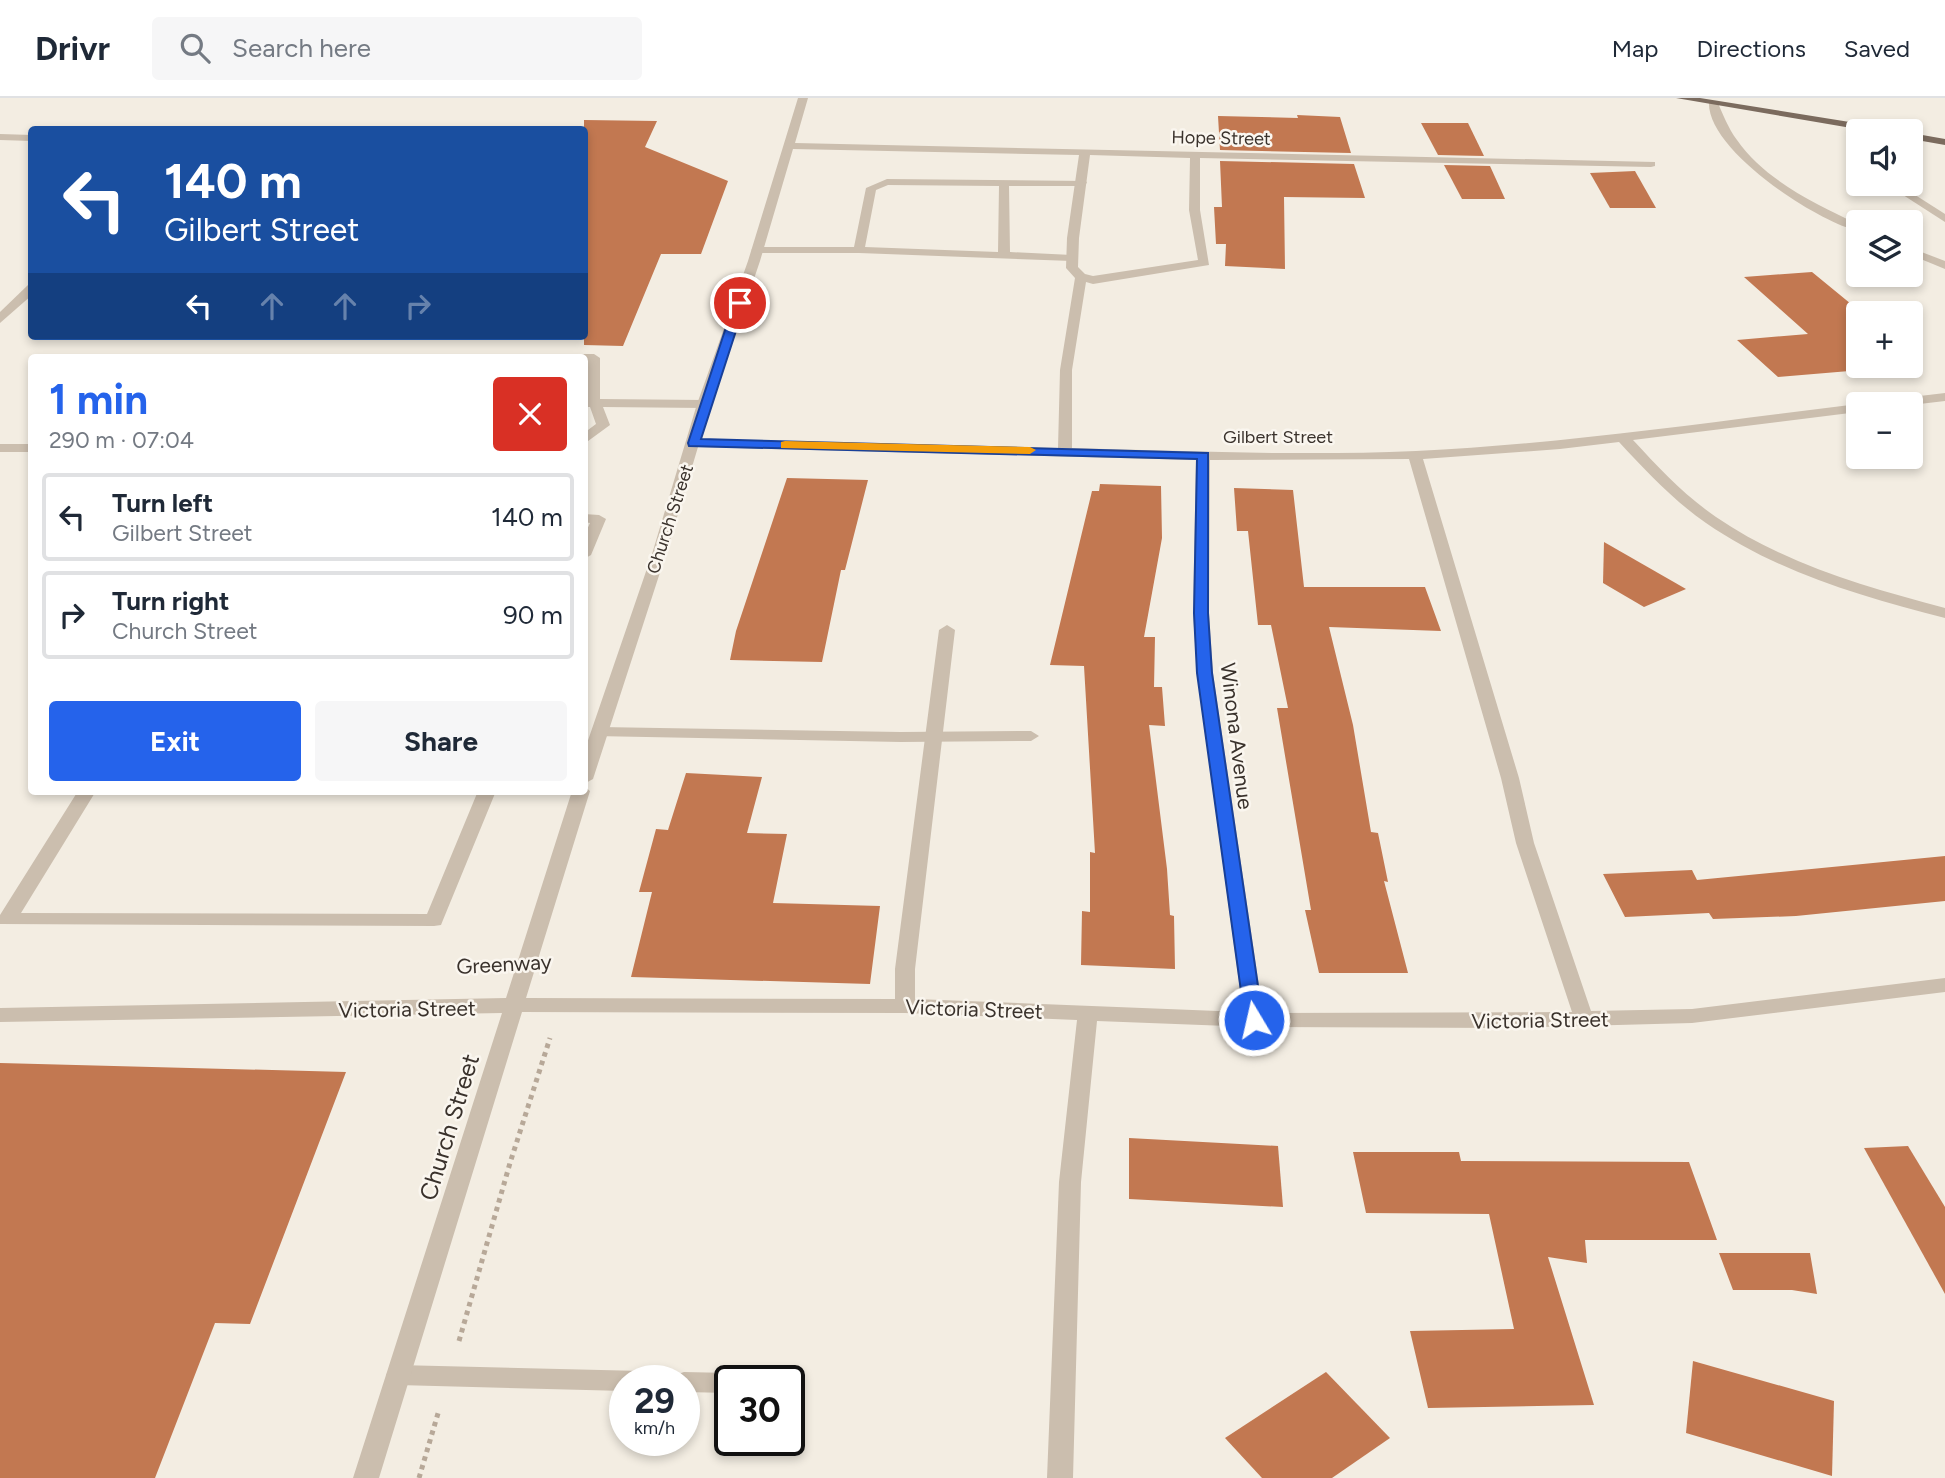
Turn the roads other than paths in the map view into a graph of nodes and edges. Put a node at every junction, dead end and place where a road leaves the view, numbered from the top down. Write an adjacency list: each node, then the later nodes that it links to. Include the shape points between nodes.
1 (803, 98): 9 (street, Church Street)
2 (1681, 98): 3 (main road)
3 (1713, 103): 4 (main road); 17 (street, via 1726,132 1756,166)
4 (1846, 124)
5 (0, 137): 7 (street)
6 (1923, 137): 8 (main road)
7 (28, 138)
8 (1945, 142)
9 (789, 146): 10 (street, Hope Street); 18 (street, Church Street)
10 (1085, 152): 11 (street, Hope Street); 14 (street)
11 (1195, 155): 12 (street, Hope Street); 24 (street, via 1192,202 1205,263 1093,280)
12 (1651, 164)
13 (1004, 183): 14 (street); 19 (street, via 887,182 871,188); 20 (street)
14 (1082, 183): 22 (street)
15 (1910, 196): 16 (street)
16 (1945, 219)
17 (1846, 222)
18 (757, 250): 19 (street); 31 (street, Church Street)
19 (859, 250): 20 (street)
20 (1004, 255): 22 (street)
21 (1923, 256): 23 (street)
22 (1072, 258): 24 (street, via 1072,268)
23 (1945, 265)
24 (1081, 277): 38 (street, via 1066,370)
25 (28, 292): 26 (street)
26 (0, 319)
27 (588, 358): 30 (street, via 594,358)
28 (1945, 397): 29 (street)
29 (1923, 400)
30 (591, 403): 31 (street); 33 (street, via 603,425)
31 (705, 404): 35 (street, Church Street)
32 (1846, 410): 34 (street, Gilbert Street)
33 (588, 437)
34 (1623, 438): 40 (street, Gilbert Street); 43 (street, via 1678,495 1762,552 1841,585)
35 (694, 443): 38 (street, Gilbert Street); 45 (street, Church Street)
36 (0, 448): 37 (street)
37 (28, 448)
38 (1065, 452): 39 (street, Gilbert Street)
39 (1203, 455): 40 (street, Gilbert Street); 59 (street, Winona Avenue, via 1205,673)
40 (1415, 455): 58 (street, via 1525,843)
41 (588, 518): 42 (street, via 600,519)
42 (588, 546)
43 (1945, 613)
44 (947, 630): 47 (street)
45 (600, 732): 47 (street); 48 (street, Church Street)
46 (1031, 736): 47 (street)
47 (933, 737): 55 (street, via 905,969)
48 (588, 767)
49 (84, 795): 52 (street)
50 (485, 795): 52 (street, via 434,920)
51 (580, 795): 54 (street, Church Street)
52 (4, 919)
53 (1945, 985): 58 (street, Victoria Street, via 1692,1016)
54 (514, 1006): 55 (street, Victoria Street); 57 (street, Victoria Street); 60 (street, Church Street)
55 (905, 1006): 56 (street, Victoria Street)
56 (1088, 1014): 59 (street, Victoria Street); 63 (street, via 1070,1182)
57 (0, 1015)
58 (1584, 1019): 59 (street, Victoria Street)
59 (1254, 1020)
60 (398, 1375): 61 (street); 62 (street, Church Street)
61 (609, 1380)
62 (366, 1478)
63 (1060, 1478)

